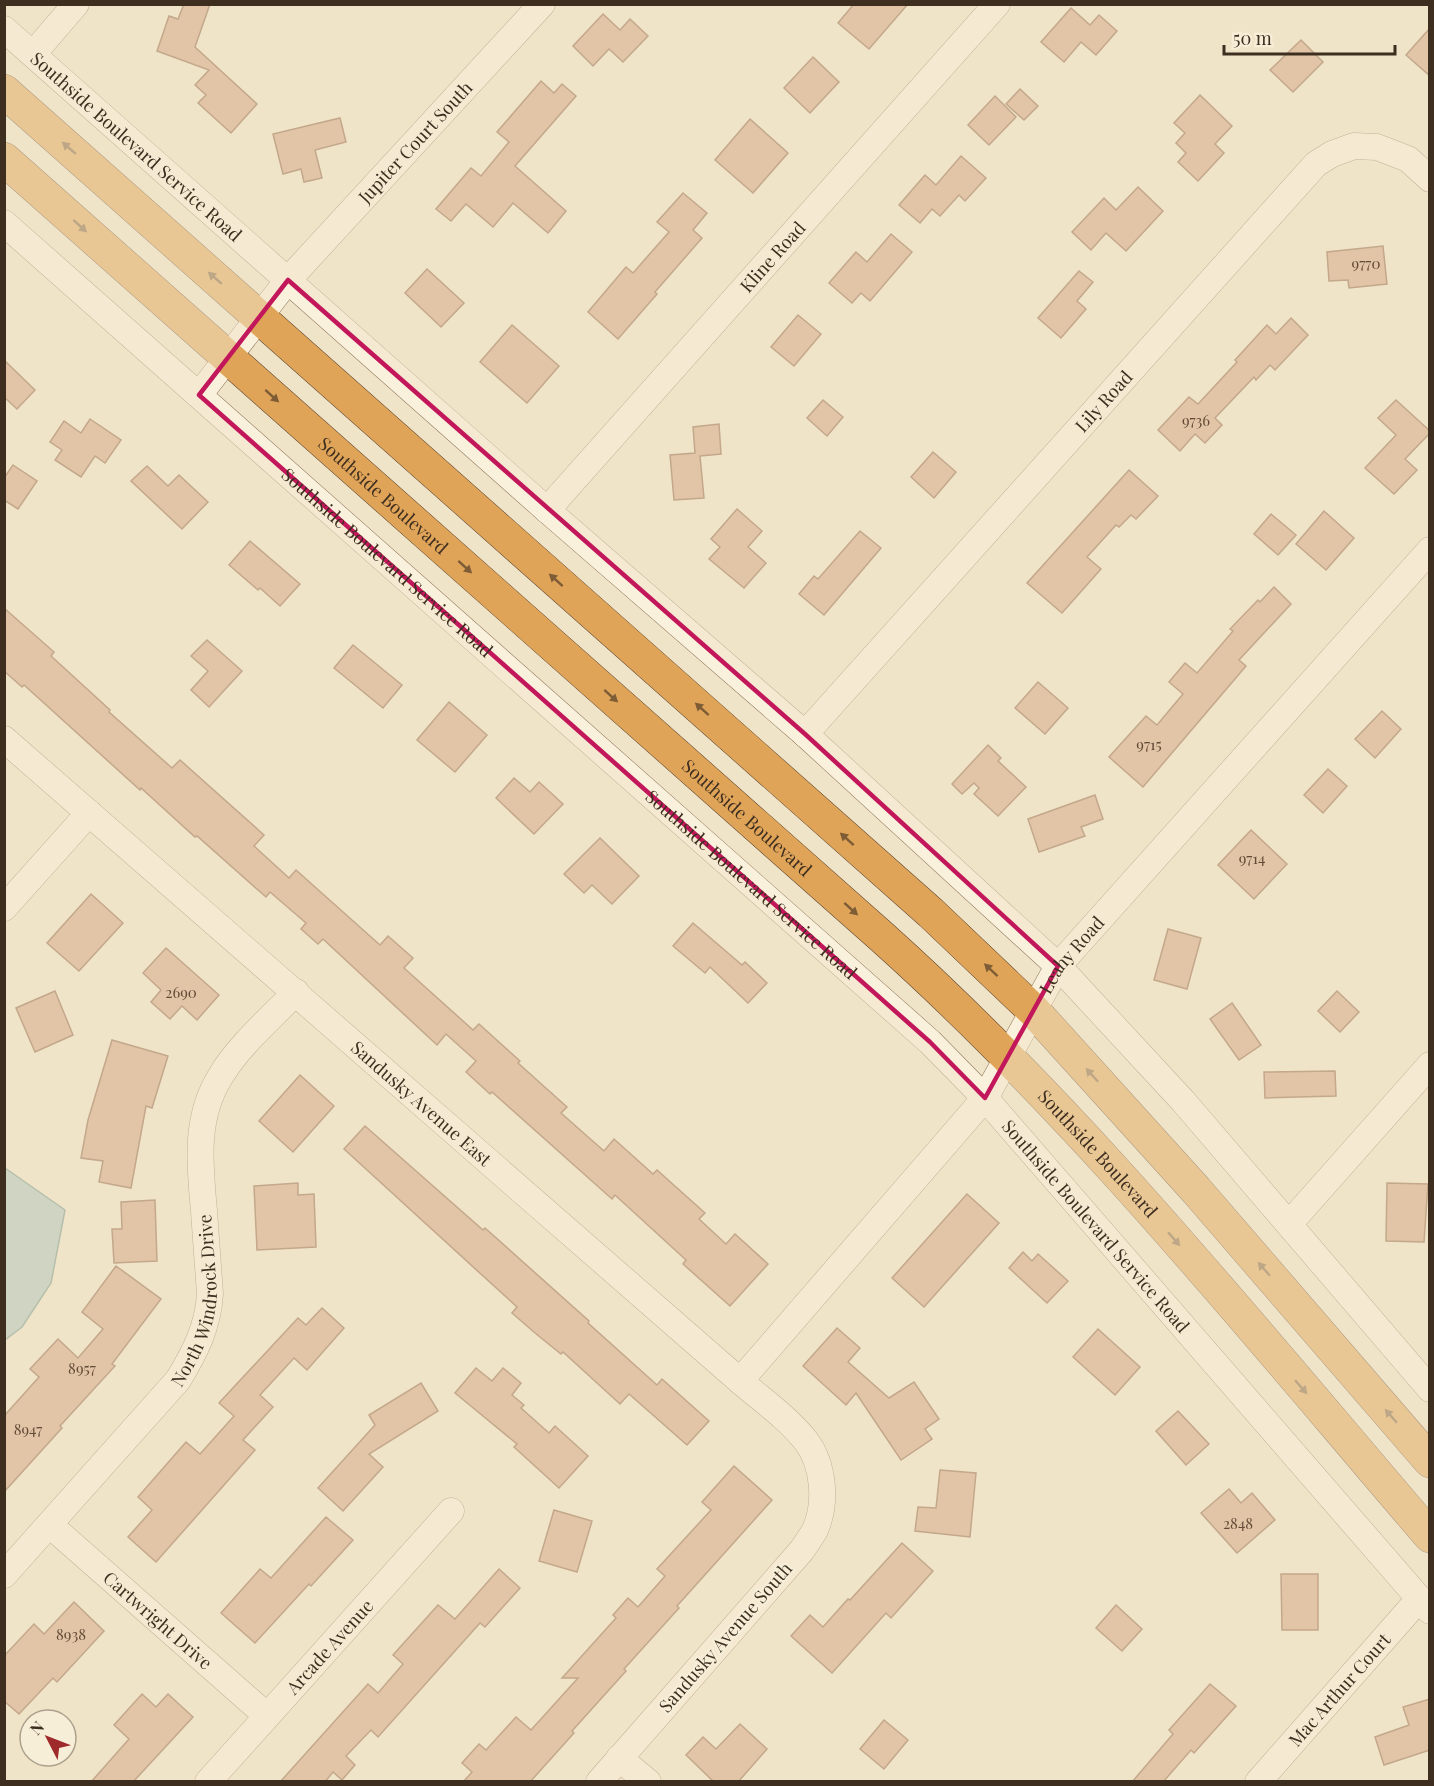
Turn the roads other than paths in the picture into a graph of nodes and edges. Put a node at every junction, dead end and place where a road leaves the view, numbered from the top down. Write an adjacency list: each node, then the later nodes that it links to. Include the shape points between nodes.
1 (76, 4): 5 (street)
2 (542, 4): 10 (street, Jupiter Court South)
3 (997, 4): 14 (street, Kline Road)
4 (4, 29): 5 (street, Southside Boulevard Service Road)
5 (33, 54): 10 (street, Southside Boulevard Service Road)
6 (4, 91): 11 (highway, one-way to 6)
7 (4, 159): 12 (highway, Southside Boulevard, one-way to 12)
8 (1430, 179): 16 (street, Lily Road, via 1408,159 1377,147 1354,146 1316,164)
9 (4, 223): 13 (street, Southside Boulevard Service Road)
10 (288, 280): 11 (street, Jupiter Court South); 14 (street, Southside Boulevard Service Road)
11 (259, 316): 12 (street, Jupiter Court South); 22 (highway, one-way to 11, via 922,905)
12 (228, 357): 13 (street, Jupiter Court South); 23 (highway, Southside Boulevard, one-way to 23, via 882,937)
13 (199, 395): 25 (street, Southside Boulevard Service Road, via 930,1042)
14 (547, 510): 16 (street, Southside Boulevard Service Road)
15 (1430, 550): 20 (street, Leahy Road)
16 (805, 734): 20 (street, Southside Boulevard Service Road)
17 (4, 739): 18 (street, Sandusky Avenue East)
18 (89, 813): 19 (street); 21 (street, Sandusky Avenue East)
19 (4, 908)
20 (1058, 966): 22 (street, Leahy Road); 26 (street, Southside Boulevard Service Road, via 1183,1101)
21 (296, 992): 27 (street, Sandusky Avenue East); 32 (street, North Windrock Drive, via 236,1054 208,1102 201,1131 200,1162 210,1302 201,1339 178,1380)
22 (1034, 1011): 23 (street, Leahy Road); 29 (highway, one-way to 22, via 1196,1190)
23 (1008, 1056): 25 (street, Leahy Road); 33 (highway, Southside Boulevard, one-way to 33, via 1098,1152)
24 (1430, 1065): 26 (street)
25 (985, 1098): 27 (street, Leahy Road); 35 (street, Southside Boulevard Service Road)
26 (1289, 1224): 28 (street, Southside Boulevard Service Road)
27 (740, 1381): 30 (street, Sandusky Avenue East, via 798,1431 814,1456)
28 (1430, 1389)
29 (1430, 1461)
30 (821, 1479): 37 (street, Sandusky Avenue South, via 820,1512 802,1550)
31 (451, 1511): 36 (street, Arcade Avenue)
32 (50, 1525): 34 (street, North Windrock Drive); 36 (street, Cartwright Drive)
33 (1430, 1536)
34 (4, 1575)
35 (1424, 1605): 41 (street, Mac Arthur Court)
36 (266, 1714): 38 (street, Arcade Avenue)
37 (619, 1758): 39 (street, Sandusky Avenue South); 40 (street)
38 (208, 1782)
39 (599, 1782)
40 (648, 1782)
41 (1258, 1782)

